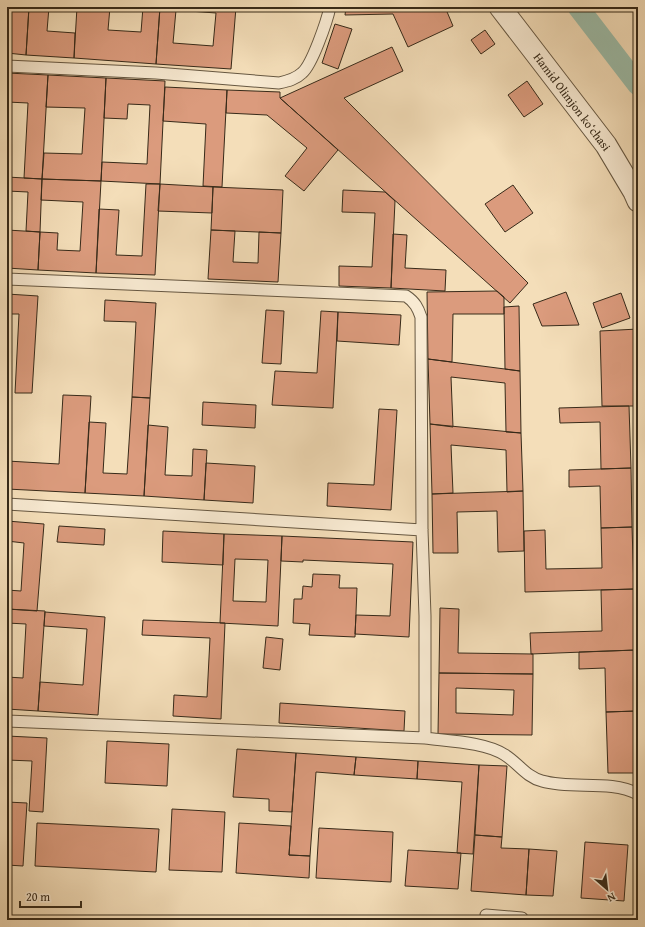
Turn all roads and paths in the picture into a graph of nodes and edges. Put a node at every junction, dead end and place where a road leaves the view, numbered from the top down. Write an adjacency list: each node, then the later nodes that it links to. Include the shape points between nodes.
1 (330, 7): 3 (lane, via 310,64 303,73 292,80 279,83 156,73)
2 (500, 7): 4 (street, Hamid Olimjon koʻchasi, via 606,145)
3 (7, 66)
4 (638, 201)
5 (7, 279): 7 (lane, via 406,296 413,301 421,317)
6 (7, 504): 7 (lane)
7 (422, 530): 9 (lane)
8 (7, 720): 9 (lane)
9 (425, 738): 10 (lane, via 490,747 505,755 525,773 557,785 618,787)
10 (638, 794)
11 (522, 918): 12 (lane, via 486,915)
12 (486, 920)

